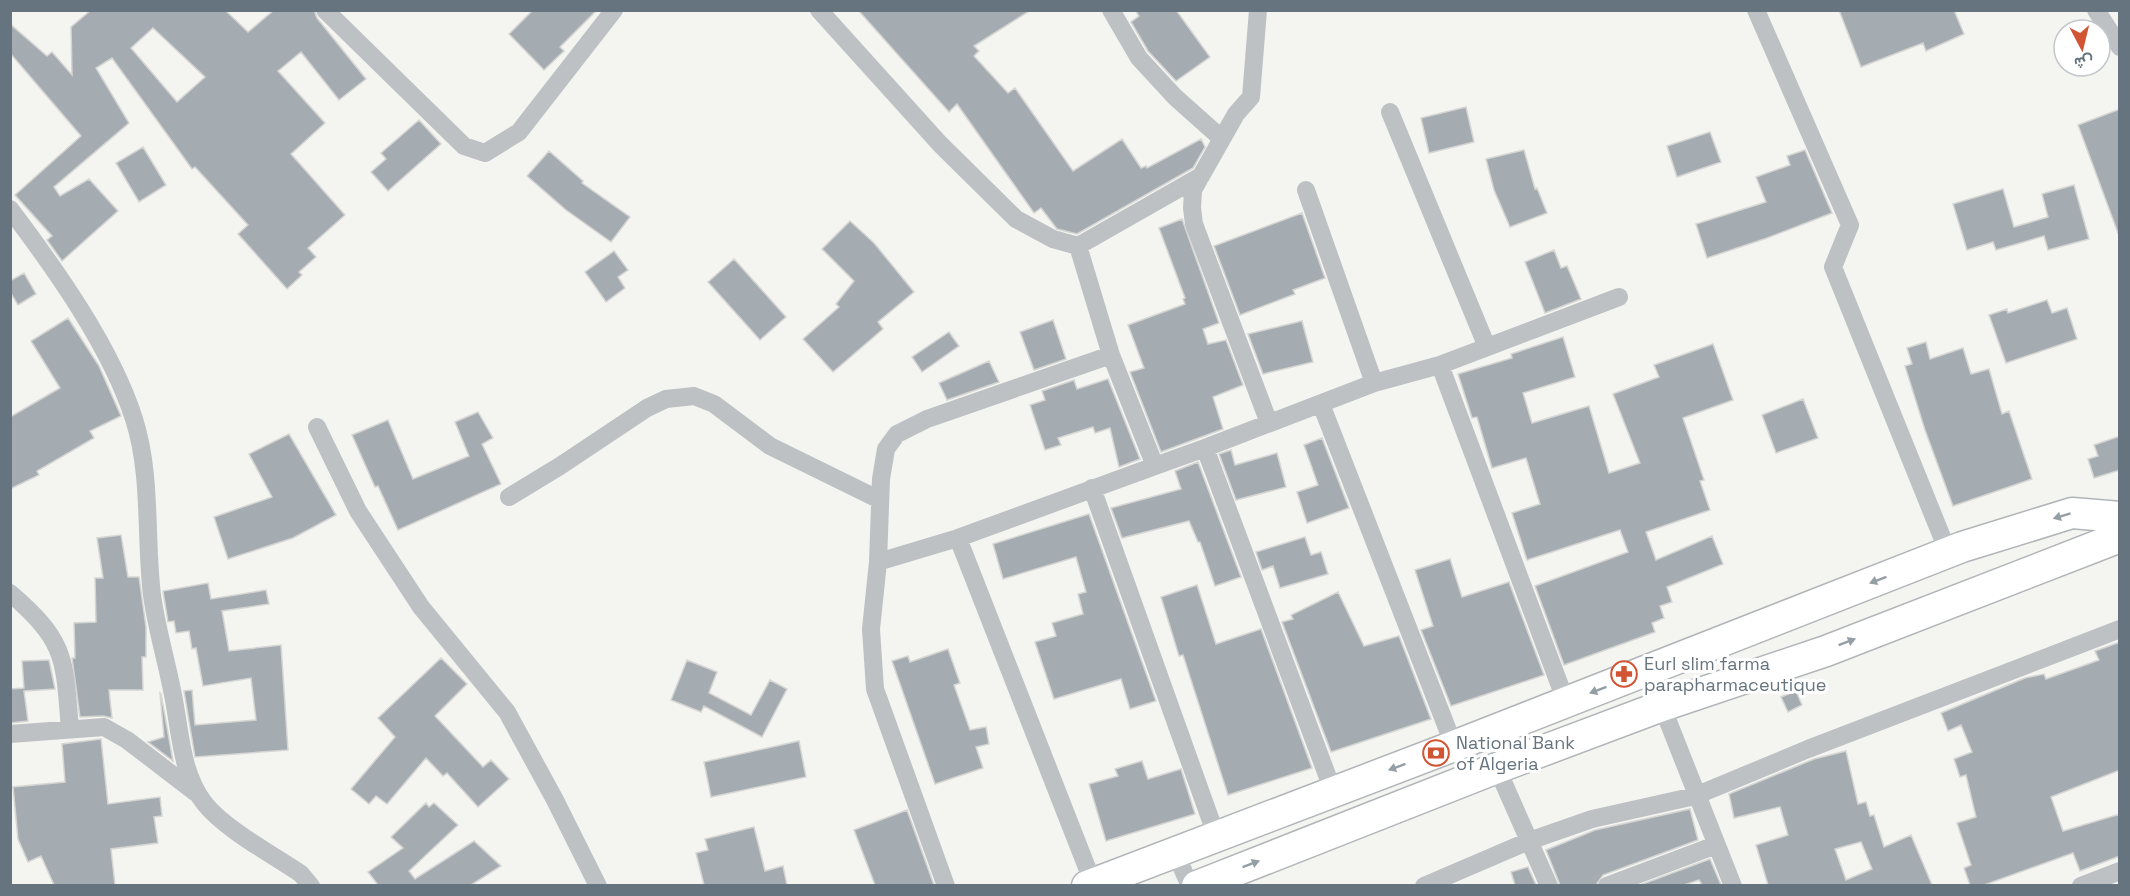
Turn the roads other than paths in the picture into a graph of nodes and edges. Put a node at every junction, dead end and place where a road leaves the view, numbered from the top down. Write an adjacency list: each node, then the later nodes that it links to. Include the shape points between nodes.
1 (325, 10): 2 (street, via 464,146 484,153 519,132)
2 (614, 10)
3 (819, 10): 14 (street, via 940,144 1016,219 1053,239)
4 (1111, 10): 10 (street, via 1139,58)
5 (1258, 10): 10 (street, via 1251,97)
6 (1756, 10): 31 (street, via 1850,225 1833,267)
7 (2097, 10): 8 (street)
8 (2120, 47)
9 (1390, 112): 16 (street)
10 (1221, 138): 11 (street)
11 (1201, 176): 14 (street); 21 (street, via 1193,190 1194,224)
12 (1306, 190): 19 (street)
13 (10, 209): 42 (street, via 83,314 135,420 144,475 152,598 188,775)
14 (1077, 246): 17 (street)
15 (1619, 297): 16 (street)
16 (1487, 347): 18 (street)
17 (1111, 355): 24 (street); 27 (street, via 927,419 897,434 884,459)
18 (1440, 365): 19 (street); 35 (street)
19 (1374, 383): 20 (street)
20 (1321, 404): 21 (street); 39 (street)
21 (1269, 423): 23 (street)
22 (317, 427): 51 (street, via 357,511 421,608 507,712)
23 (1205, 448): 24 (street); 41 (street)
24 (1155, 466): 25 (street)
25 (1092, 488): 30 (street); 44 (street)
26 (509, 497): 27 (street, via 647,408 666,399 694,396 714,404 770,446)
27 (880, 500): 32 (street)
28 (2120, 517): 31 (main road, one-way to 31, via 2072,513)
29 (2120, 537): 36 (main road, one-way to 29, via 1826,651)
30 (958, 538): 32 (street); 49 (street)
31 (1948, 552): 35 (main road, one-way to 35)
32 (878, 562): 52 (street, via 871,629 875,689)
33 (10, 593): 37 (street, via 53,635 66,675)
34 (2120, 629): 43 (street)
35 (1566, 702): 39 (main road)
36 (1662, 706): 40 (main road); 43 (street)
37 (70, 729): 38 (street); 42 (street, via 104,727 112,731)
38 (10, 734)
39 (1454, 746): 41 (main road, one-way to 41)
40 (1497, 768): 45 (street); 54 (main road, one-way to 40)
41 (1333, 790): 44 (main road)
42 (197, 793): 50 (street, via 223,820)
43 (1695, 796): 45 (street, via 1592,819); 46 (street)
44 (1216, 836): 47 (main road)
45 (1529, 841): 55 (street); 56 (street)
46 (1716, 845): 57 (street); 58 (street)
47 (1175, 852): 49 (main road); 53 (street)
48 (2120, 871): 59 (street)
49 (1090, 884)
50 (311, 885)
51 (598, 885)
52 (946, 885)
53 (1190, 885)
54 (1197, 885)
55 (1424, 885)
56 (1549, 885)
57 (1607, 885)
58 (1733, 885)
59 (2080, 885)

